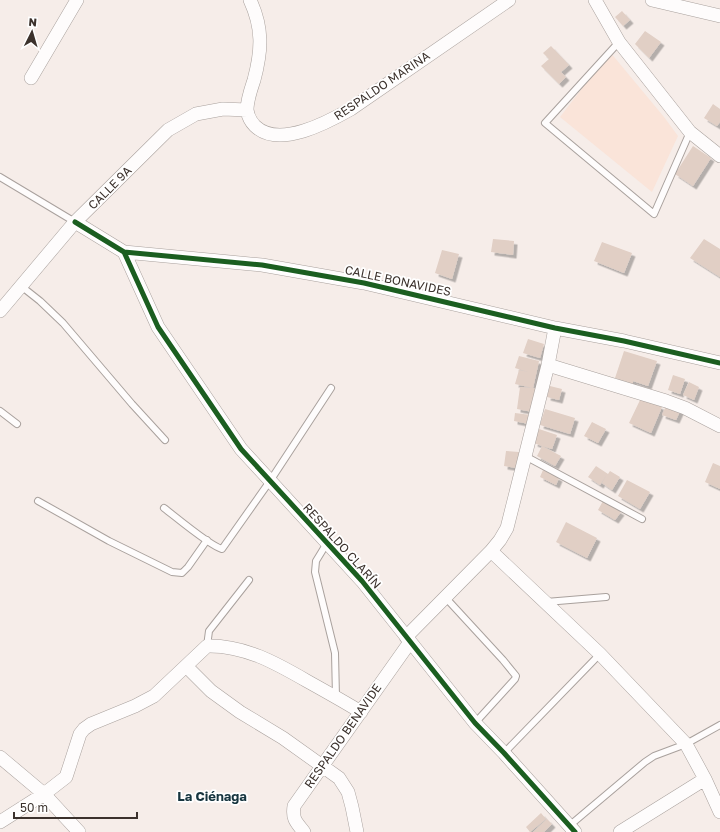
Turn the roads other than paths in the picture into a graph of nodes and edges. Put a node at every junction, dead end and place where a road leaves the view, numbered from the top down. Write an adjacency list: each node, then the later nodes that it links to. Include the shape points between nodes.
1 (77, 0): 8 (street)
2 (250, 0): 9 (street, via 257,14 260,39 259,58)
3 (509, 0): 9 (street, RESPALDO MARINA, via 351,109 324,124 288,135 271,134 259,130 251,122)
4 (596, 0): 7 (street)
5 (652, 0): 6 (street)
6 (720, 16)
7 (619, 42): 10 (street); 10 (lane, via 545,123 654,214)
8 (31, 78)
9 (247, 110): 13 (street, CALLE 9A, via 223,109 196,114 168,130)
10 (690, 132): 11 (street)
11 (720, 156)
12 (0, 177): 13 (lane, CALLE BONAVIDES)
13 (75, 222): 14 (street, CALLE BONAVIDES); 15 (street, CALLE 9A)
14 (124, 252): 17 (street, CALLE BONAVIDES, via 262,265 364,283); 26 (street, RESPALDO CLARÍN, via 158,327 241,449)
15 (21, 286): 16 (street, CALLE 9A); 24 (lane, via 63,323)
16 (0, 311)
17 (555, 328): 18 (street, CALLE BONAVIDES, via 624,340); 19 (street, RESPALDO BENAVIDE)
18 (720, 363)
19 (548, 365): 23 (street, via 666,401); 25 (street, RESPALDO BENAVIDE)
20 (331, 388): 26 (lane)
21 (0, 411): 22 (lane)
22 (17, 424)
23 (720, 426)
24 (165, 440)
25 (525, 456): 29 (lane); 32 (street, RESPALDO BENAVIDE, via 507,528)
26 (270, 481): 30 (lane, via 222,549); 31 (street, RESPALDO CLARÍN)
27 (38, 501): 30 (lane, via 109,541 172,572 182,573)
28 (164, 508): 30 (lane)
29 (642, 519)
30 (207, 540)
31 (327, 543): 37 (street, RESPALDO CLARÍN, via 362,581); 41 (lane, via 316,561 315,572 335,653)
32 (491, 551): 34 (street, RESPALDO BENAVIDE); 36 (street)
33 (248, 580): 38 (lane, via 209,631)
34 (445, 597): 37 (street, RESPALDO BENAVIDE); 43 (lane, via 516,676)
35 (606, 597): 36 (lane)
36 (544, 602): 39 (street)
37 (408, 639): 42 (street, RESPALDO BENAVIDE); 43 (street, RESPALDO CLARÍN)
38 (207, 646): 40 (street); 41 (street, via 222,646 260,656)
39 (600, 654): 45 (street); 46 (lane)
40 (186, 666): 48 (street, via 211,691 240,712); 50 (street, via 154,696 84,729 66,777)
41 (336, 698): 42 (street)
42 (361, 712): 48 (street, RESPALDO BENAVIDE)
43 (474, 724): 46 (street, RESPALDO CLARÍN)
44 (720, 725): 45 (lane)
45 (686, 744): 49 (street); 53 (lane, via 645,762)
46 (504, 753): 53 (street, RESPALDO CLARÍN)
47 (0, 757): 50 (street)
48 (323, 765): 55 (street, RESPALDO BENAVIDE, via 294,806 294,820); 56 (street, via 339,778 348,792)
49 (705, 779): 51 (street); 57 (street)
50 (44, 794): 52 (street); 54 (street)
51 (719, 806)
52 (0, 822)
53 (572, 829)
54 (75, 830)
55 (304, 832)
56 (357, 832)
57 (620, 832)

